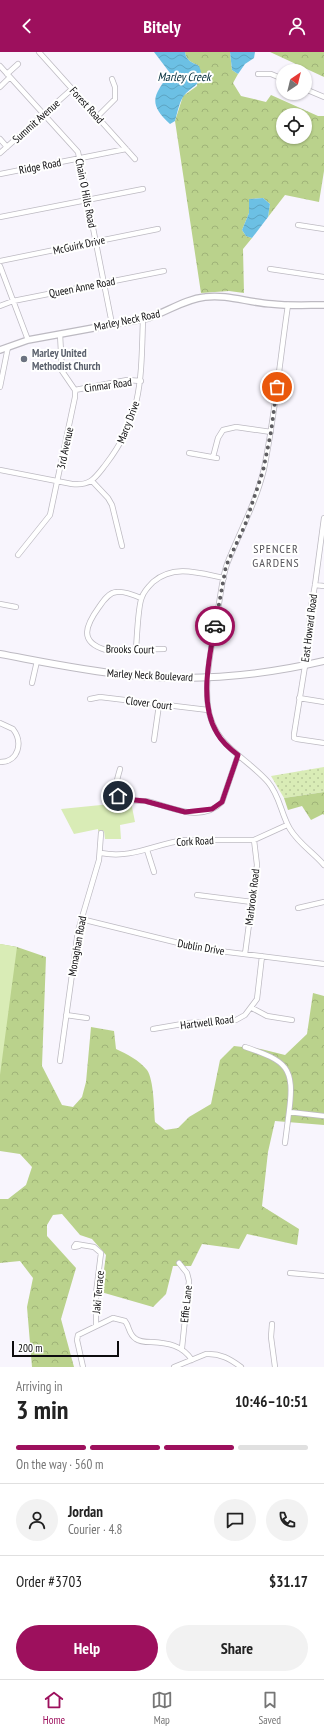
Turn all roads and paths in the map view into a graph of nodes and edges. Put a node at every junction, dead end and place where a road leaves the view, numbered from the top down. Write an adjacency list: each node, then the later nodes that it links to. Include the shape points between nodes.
1 (39, 52): 9 (street, Forest Road)
2 (18, 64): 5 (street)
3 (0, 66): 5 (street, Chain O Hills Road)
4 (258, 74): 6 (street)
5 (9, 75): 8 (street); 12 (street, Chain O Hills Road)
6 (276, 76)
7 (112, 79): 13 (street, via 115,99)
8 (0, 87)
9 (72, 89): 12 (street, Summit Avenue); 13 (street, Forest Road)
10 (312, 92): 11 (street)
11 (324, 97)
12 (44, 114): 15 (street, Summit Avenue); 18 (street, Chain O Hills Road, via 78,152)
13 (98, 116): 16 (street, Forest Road)
14 (0, 139): 15 (street)
15 (7, 147): 17 (street, Summit Avenue)
16 (126, 149): 18 (street, Ridge Road); 19 (street, Forest Road)
17 (0, 153)
18 (80, 158): 20 (street, Ridge Road); 22 (street, Chain O Hills Road)
19 (135, 159)
20 (0, 174)
21 (143, 189): 22 (street)
22 (88, 200): 23 (street); 27 (street, Chain O Hills Road)
23 (0, 217)
24 (298, 225): 26 (street)
25 (158, 229): 27 (street, McGuirk Drive)
26 (324, 229)
27 (95, 241): 28 (street, McGuirk Drive); 33 (street, Chain O Hills Road)
28 (0, 261)
29 (0, 266): 34 (street)
30 (270, 269): 32 (street)
31 (164, 271): 33 (street, Queen Anne Road)
32 (324, 277)
33 (104, 283): 34 (street, Queen Anne Road); 39 (street, Chain O Hills Road)
34 (14, 301): 37 (street, Queen Anne Road); 41 (street)
35 (288, 304): 36 (street, Marley Neck Road); 38 (street, Marley Neck Road, via 229,297 204,297); 47 (street)
36 (324, 304)
37 (0, 306)
38 (143, 319): 39 (street, Marley Neck Road); 44 (street, Marcy Drive)
39 (112, 324): 40 (street, Marley Neck Road)
40 (60, 334): 41 (street, Marley Neck Road); 46 (street, via 62,371)
41 (28, 340): 42 (street, Marley Neck Road)
42 (8, 347): 43 (street, Marley Neck Road); 45 (street)
43 (0, 350)
44 (141, 381): 46 (street, Cinmar Road, via 128,380); 50 (street, Marcy Drive, via 124,438)
45 (0, 386)
46 (75, 390): 51 (street, 3rd Avenue)
47 (271, 432): 48 (street, via 236,427 223,430 218,438 215,457); 55 (street, via 263,471)
48 (189, 453)
49 (0, 470): 51 (street)
50 (92, 481): 51 (street, via 77,485); 53 (street, via 112,505)
51 (58, 482): 54 (street, 3rd Avenue, via 50,516)
52 (324, 518): 56 (street, East Howard Road)
53 (122, 546)
54 (18, 555)
55 (224, 578): 58 (street, via 182,570 166,573 150,585); 67 (street)
56 (315, 585): 57 (street); 66 (street, East Howard Road, via 310,607)
57 (324, 586)
58 (141, 598): 61 (street); 61 (street, Brooks Court, via 117,592 110,594 88,622 87,629 89,638 98,648)
59 (0, 604): 60 (street)
60 (16, 607)
61 (136, 649): 62 (street, Brooks Court)
62 (164, 649)
63 (0, 654): 64 (main road, Marley Neck Boulevard)
64 (37, 661): 67 (main road, Marley Neck Boulevard, via 130,676); 68 (street)
65 (324, 662): 66 (main road, Marley Neck Boulevard)
66 (305, 666): 67 (main road, Marley Neck Boulevard); 69 (street, East Howard Road)
67 (208, 678): 73 (street)
68 (32, 683)
69 (299, 698): 71 (street); 76 (street, East Howard Road, via 294,738)
70 (90, 699): 72 (street, Clover Court, via 100,697)
71 (324, 702)
72 (159, 705): 73 (street, Clover Court); 75 (street)
73 (208, 710): 77 (street, via 216,733)
74 (0, 723): 78 (street, via 13,729 20,742 13,757)
75 (154, 740)
76 (324, 743)
77 (238, 755): 79 (street, via 222,802 204,811 185,812 145,801 123,799 118,796 117,790); 80 (street, via 271,786)
78 (0, 762)
79 (120, 769)
80 (287, 825): 82 (street, Cork Road); 85 (street, via 299,842)
81 (101, 833): 84 (street, Monaghan Road)
82 (254, 840): 83 (street, Cork Road, via 185,840); 88 (street, Marbrook Road, via 257,858)
83 (147, 850): 84 (street, Cork Road, via 122,855); 86 (street)
84 (101, 853): 91 (street, Monaghan Road)
85 (324, 864)
86 (154, 872)
87 (198, 895): 88 (street)
88 (252, 902): 92 (street, Marbrook Road)
89 (324, 902): 90 (street)
90 (298, 908)
91 (81, 919): 92 (street, Dublin Drive, via 203,949); 96 (street, Monaghan Road)
92 (245, 954): 93 (street, Dublin Drive)
93 (262, 956): 94 (street, Dublin Drive); 95 (street, via 257,999)
94 (324, 964)
95 (252, 1008): 98 (street, via 267,1016); 99 (street, Hartwell Road, via 236,1020 188,1023)
96 (66, 1015): 97 (street); 101 (street, Monaghan Road)
97 (87, 1018)
98 (292, 1020)
99 (153, 1029)
100 (245, 1047): 102 (street, via 270,1055 280,1062 288,1073 292,1089)
101 (60, 1061)
102 (289, 1112): 103 (street); 104 (street)
103 (324, 1116)
104 (285, 1143)
105 (79, 1246): 110 (street, Jaki Terrace, via 94,1247 101,1253 96,1293)
106 (179, 1263): 111 (street, Effie Lane, via 187,1273 189,1281)
107 (290, 1273): 108 (street)
108 (324, 1276)
109 (272, 1324): 116 (street)
110 (96, 1326): 111 (street, via 110,1319 119,1318 126,1323 131,1336 137,1340 167,1343); 113 (street, Jaki Terrace, via 77,1337)
111 (182, 1348): 112 (street)
112 (192, 1360): 114 (street); 115 (street, via 206,1354 217,1354)
113 (83, 1367)
114 (174, 1367)
115 (241, 1367)
116 (275, 1367)

